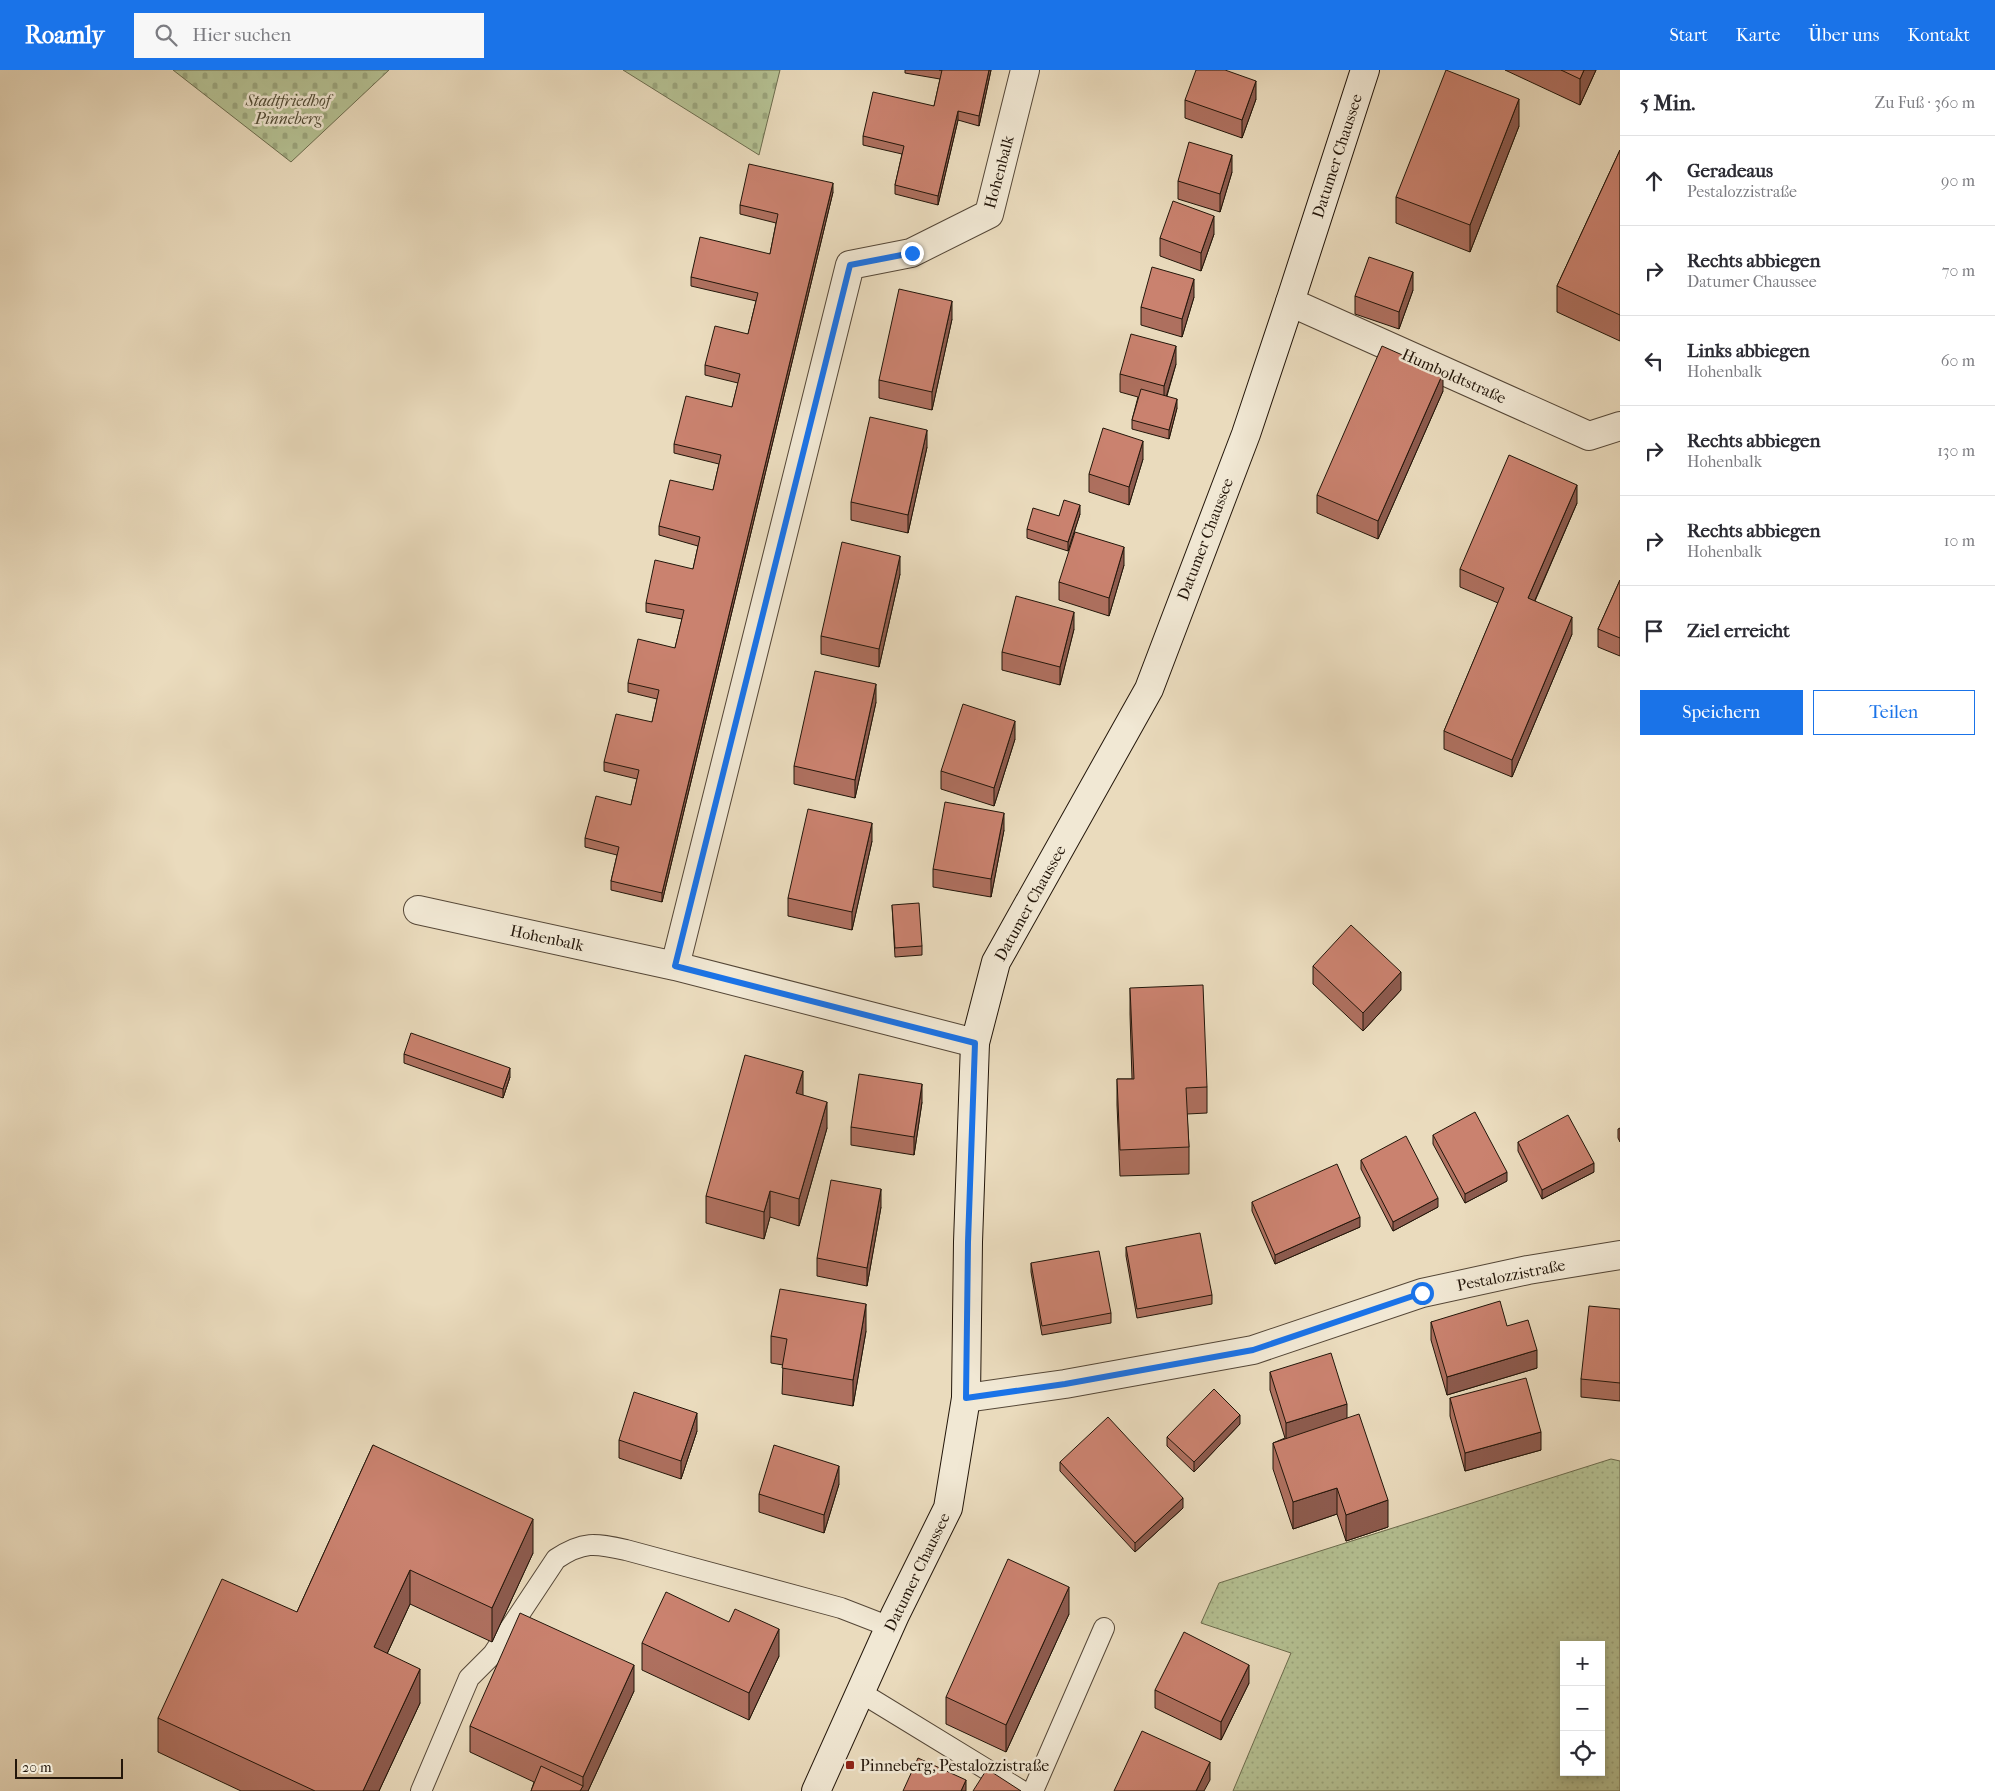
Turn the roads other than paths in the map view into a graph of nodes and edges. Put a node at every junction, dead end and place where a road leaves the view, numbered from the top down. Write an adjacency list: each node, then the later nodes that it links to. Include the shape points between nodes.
1 (1025, 70): 6 (street, Hohenbalk, via 989,214 912,253 850,265)
2 (1365, 70): 3 (street, Datumer Chaussee)
3 (1290, 302): 4 (street, Humboldtstraße, via 1588,436); 7 (street, Datumer Chaussee, via 1246,434 1149,689 996,962)
4 (1620, 426)
5 (418, 910): 6 (street, Hohenbalk)
6 (675, 966): 7 (street, Hohenbalk)
7 (975, 1043): 9 (street, Datumer Chaussee)
8 (1620, 1255): 9 (street, Pestalozzistraße, via 1528,1270 1422,1293 1253,1350 1065,1384)
9 (966, 1398): 10 (street, Datumer Chaussee, via 948,1508)
10 (890, 1627): 12 (street, Datumer Chaussee); 13 (lane, via 841,1608 626,1550 597,1544 571,1548 556,1558 493,1654 469,1678)
11 (1104, 1628): 16 (lane)
12 (860, 1692): 14 (street, Datumer Chaussee); 15 (lane)
13 (421, 1791)
14 (816, 1791)
15 (1022, 1791)
16 (1033, 1791)

